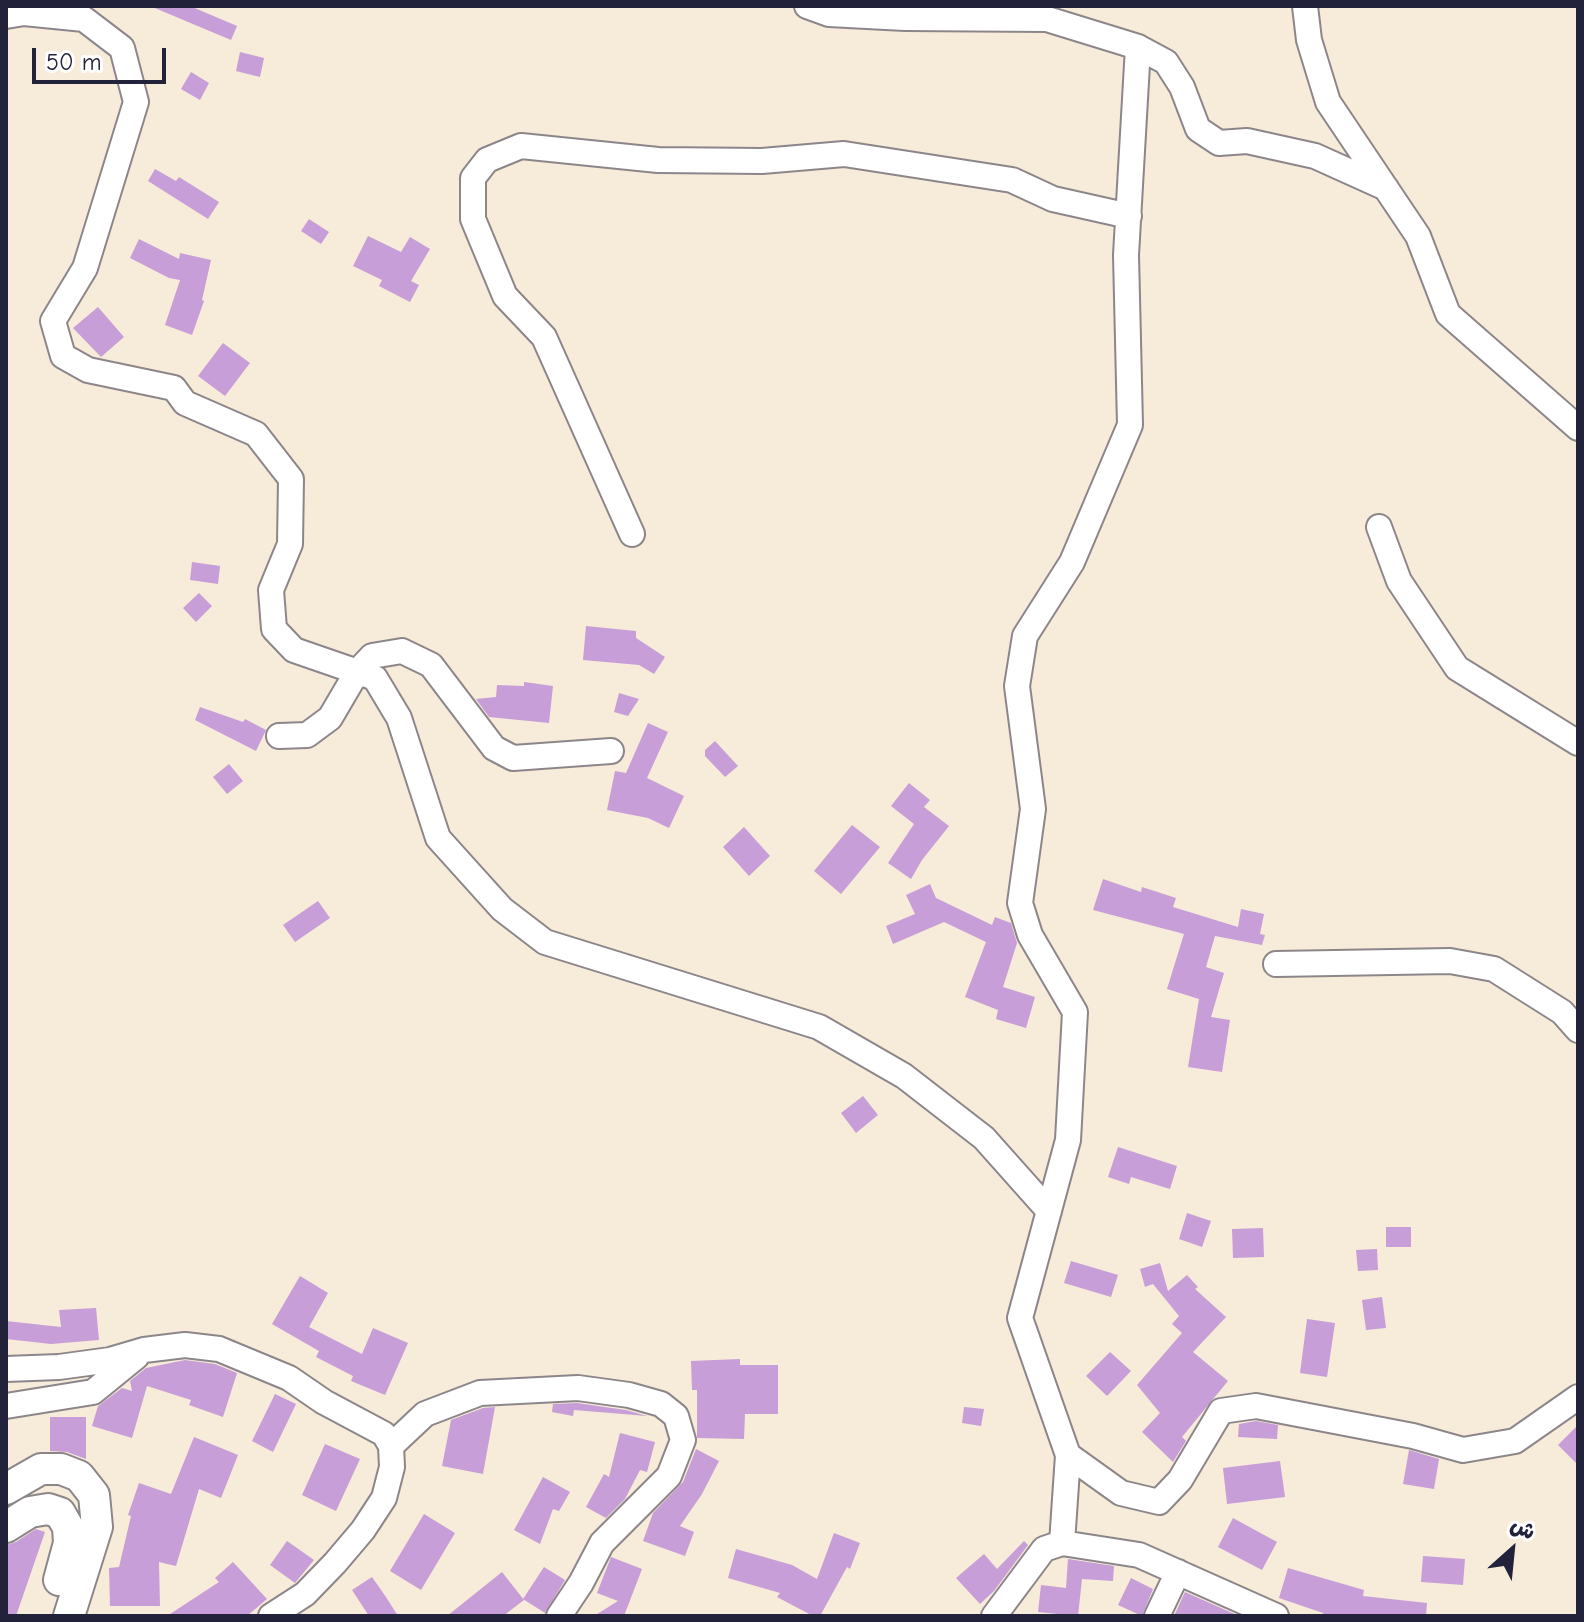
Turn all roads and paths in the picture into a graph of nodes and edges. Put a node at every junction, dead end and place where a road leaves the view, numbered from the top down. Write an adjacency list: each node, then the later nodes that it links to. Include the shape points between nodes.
1 (807, 6): 4 (street, via 829,14 1047,19)
2 (1305, 6): 5 (street, via 1309,40 1328,102)
3 (6, 16): 10 (street, via 84,19 122,48 136,102 85,268 53,321 63,356 88,370 174,388 185,403 256,434 291,479 290,544 271,590 274,629 294,650)
4 (1138, 47): 5 (street, via 1166,62 1198,129 1219,143 1247,141 1315,156); 6 (street)
5 (1386, 188): 7 (street, via 1418,236 1448,314)
6 (1129, 216): 9 (street, via 1053,199 1012,180 844,154 762,161 658,160 521,146 487,160 473,178 473,219 505,296 544,337); 16 (street, via 1130,425 1072,562 1025,636 1017,686 1033,809 1020,903 1030,935 1075,1012 1068,1140)
7 (1578, 428)
8 (1379, 527): 12 (street, via 1399,581 1457,668)
9 (632, 534)
10 (357, 672): 11 (street, via 330,718 307,735); 13 (street, via 372,656 402,651 431,665 494,748 513,758); 16 (street, via 375,678 399,718 438,838 502,909 545,942 819,1027 904,1076 984,1138)
11 (279, 736)
12 (1578, 743)
13 (611, 751)
14 (1276, 964): 15 (street, via 1450,961 1494,969 1562,1012)
15 (1578, 1030)
16 (1049, 1211): 22 (street, via 1020,1318)
17 (144, 1350): 18 (street, via 110,1360); 20 (street, via 93,1392); 21 (street, via 185,1345 250,1360 384,1434)
18 (6, 1369)
19 (1578, 1397): 22 (street, via 1515,1441 1463,1450 1256,1406 1221,1411 1180,1480 1159,1502 1121,1493)
20 (6, 1406)
21 (391, 1446): 29 (street, via 384,1498 363,1530 305,1594); 30 (street, via 425,1414 480,1393 578,1388 651,1401 676,1416 683,1440 669,1476 602,1543)
22 (1068, 1455): 25 (street)
23 (6, 1489): 28 (main road, via 41,1469 61,1469 79,1476 94,1495 97,1527)
24 (6, 1527): 27 (main road, via 30,1512 48,1509 60,1513 68,1527 69,1543)
25 (1062, 1543): 26 (street, via 1139,1555); 31 (street, via 1044,1549)
26 (1178, 1572): 32 (street); 33 (street)
27 (49, 1616)
28 (69, 1616)
29 (271, 1616)
30 (559, 1616)
31 (994, 1616)
32 (1157, 1616)
33 (1276, 1616)

